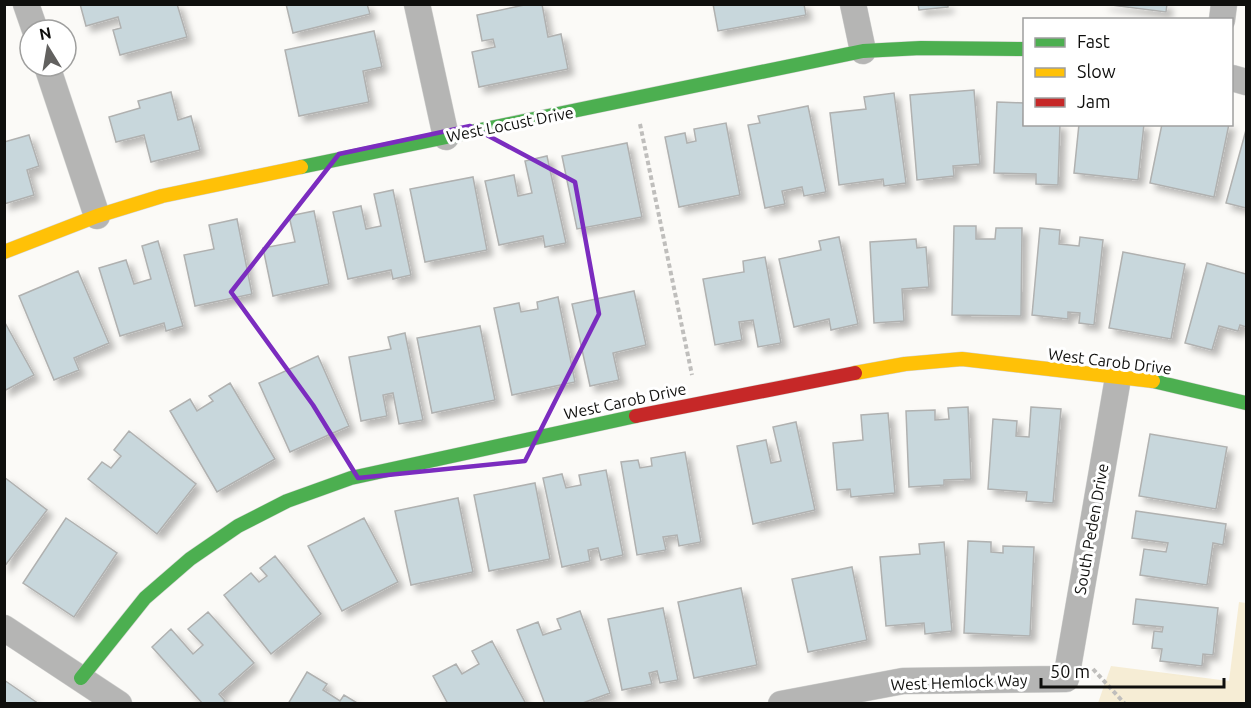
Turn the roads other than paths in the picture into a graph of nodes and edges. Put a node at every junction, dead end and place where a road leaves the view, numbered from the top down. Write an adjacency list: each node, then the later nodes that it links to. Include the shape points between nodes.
1 (417, 4): 6 (street)
2 (853, 4): 4 (street)
3 (1023, 49): 4 (street, West Locust Drive)
4 (863, 51): 6 (street, West Locust Drive)
5 (51, 78): 7 (street)
6 (446, 137): 7 (street, West Locust Drive, via 162,196)
7 (97, 216): 8 (street, West Locust Drive)
8 (4, 252)
9 (1118, 378): 10 (street, West Carob Drive, via 1207,392); 12 (street, West Carob Drive, via 962,359 905,364 698,402 351,478 287,501 238,526 190,559 145,598); 13 (street, South Peden Drive)
10 (1246, 404)
11 (4, 628): 12 (street)
12 (81, 678): 14 (street)
13 (1066, 679): 15 (street, West Hemlock Way, via 903,681)
14 (119, 704)
15 (781, 704)

